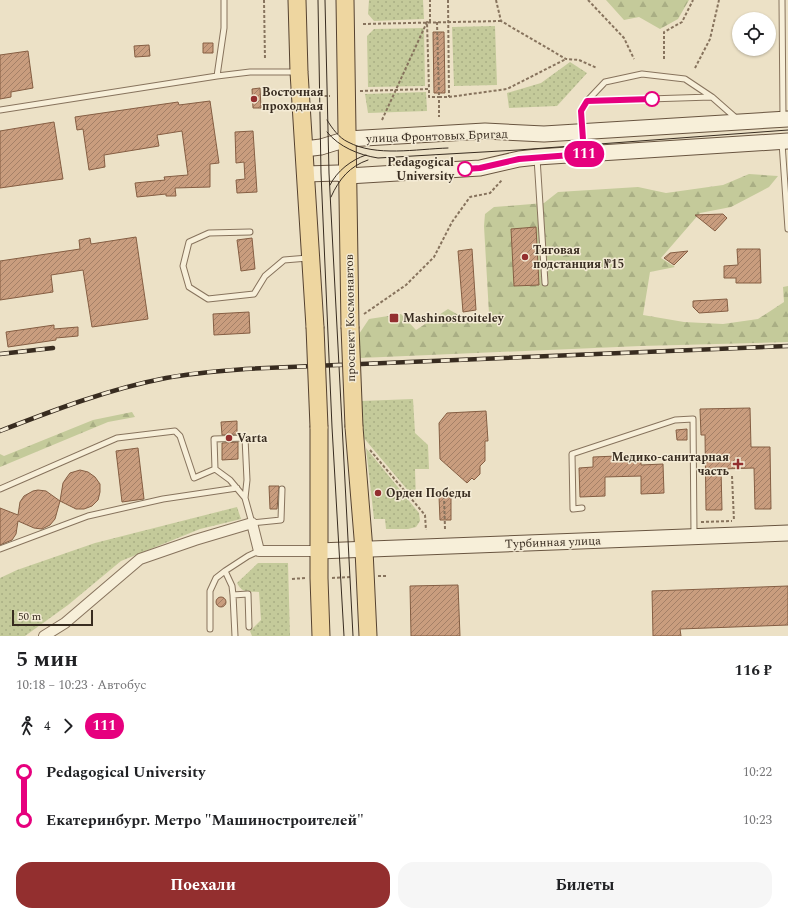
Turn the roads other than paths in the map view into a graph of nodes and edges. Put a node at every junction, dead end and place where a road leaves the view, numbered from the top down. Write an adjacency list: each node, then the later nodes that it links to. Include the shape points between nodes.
1 (224, 0): 6 (lane, via 224,28)
2 (297, 0): 5 (main road)
3 (345, 0): 13 (main road, проспект Космонавтов)
4 (782, 0): 10 (lane)
5 (299, 72): 6 (lane, via 250,72); 15 (main road)
6 (217, 76): 9 (lane)
7 (712, 97): 8 (lane); 8 (lane, via 685,79 642,74 605,82); 11 (lane)
8 (587, 101): 12 (lane, via 581,111)
9 (0, 110)
10 (786, 120): 11 (main road, улица Фронтовых Бригад)
11 (741, 123): 12 (main road, улица Фронтовых Бригад)
12 (583, 132): 13 (main road, улица Фронтовых Бригад, via 544,134 485,131); 16 (lane)
13 (347, 139): 15 (main road, улица Фронтовых Бригад); 19 (main road, проспект Космонавтов)
14 (785, 141): 16 (main road); 20 (lane)
15 (304, 149): 18 (main road)
16 (584, 154): 17 (main road)
17 (537, 157): 19 (main road, via 480,168); 24 (lane)
18 (305, 174): 19 (main road, via 338,173); 23 (main road)
19 (348, 176): 35 (main road, проспект Космонавтов, bridge, via 355,322 354,426)
20 (787, 194): 21 (lane)
21 (788, 229)
22 (250, 232): 23 (lane, via 209,233 189,242 183,266 189,288 208,299 254,294 266,276 284,260)
23 (311, 258): 37 (main road, bridge, via 319,427)
24 (545, 283)
25 (215, 469): 26 (lane); 27 (lane, via 194,478 180,436 175,431 117,438); 29 (lane, via 214,439 245,438)
26 (237, 488): 29 (lane); 34 (lane, via 164,499 88,516)
27 (0, 489)
28 (282, 489): 31 (lane, via 281,520)
29 (245, 498): 31 (lane)
30 (582, 508): 33 (lane, via 573,509 572,454 675,420 693,419)
31 (252, 523): 36 (street); 42 (street, via 140,560)
32 (788, 533): 33 (main road, Турбинная улица)
33 (694, 537): 35 (main road, Турбинная улица)
34 (0, 549)
35 (364, 550): 37 (main road, Турбинная улица); 45 (main road, проспект Космонавтов)
36 (259, 551): 37 (street); 38 (lane)
37 (318, 552): 44 (main road)
38 (225, 571): 39 (lane); 41 (lane, via 216,578 210,591)
39 (234, 595): 40 (lane, via 248,594); 43 (lane)
40 (249, 626)
41 (210, 629)
42 (47, 635)
43 (235, 636)
44 (321, 636)
45 (368, 636)

